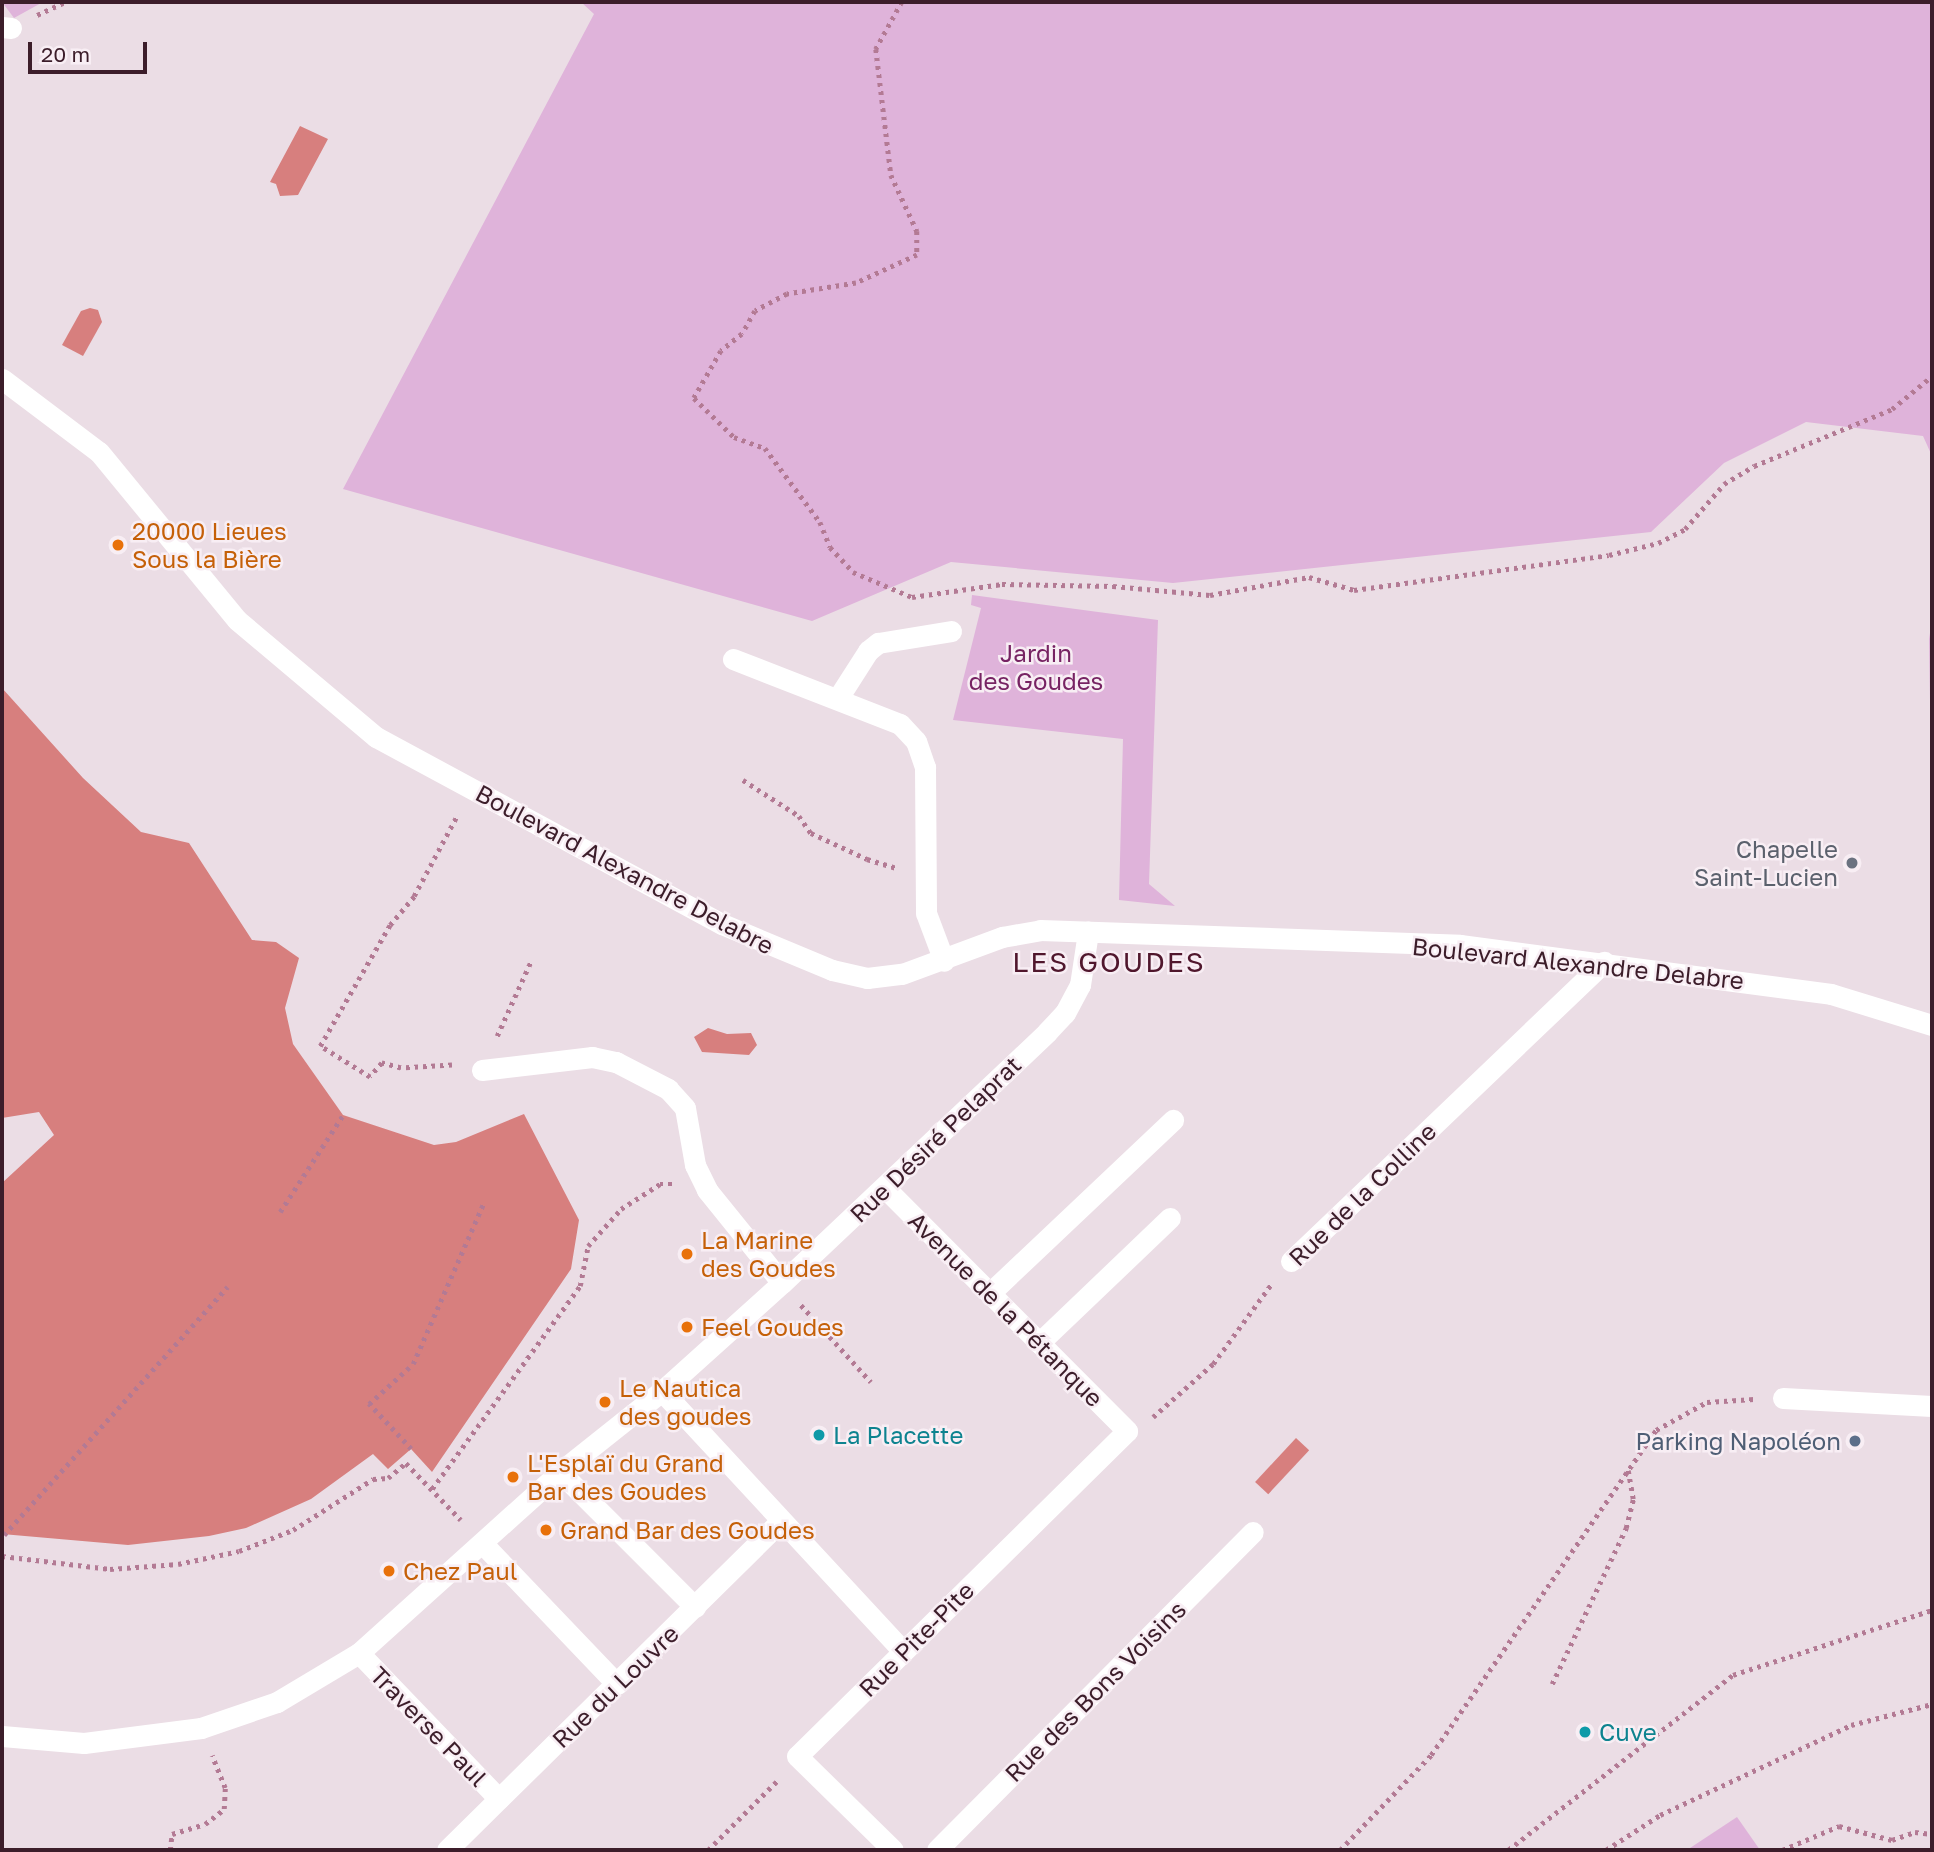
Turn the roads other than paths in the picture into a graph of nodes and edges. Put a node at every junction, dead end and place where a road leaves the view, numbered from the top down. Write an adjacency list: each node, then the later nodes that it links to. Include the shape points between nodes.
1 (2, 379): 6 (street, Boulevard Alexandre Delabre, via 99,452 237,620 376,737 722,924 832,970 879,978)
2 (951, 631): 4 (street, via 878,643)
3 (733, 659): 4 (street)
4 (838, 698): 6 (street, via 900,724 921,751 926,913)
5 (1088, 932): 6 (street, Boulevard Alexandre Delabre, via 1024,932); 7 (street, Boulevard Alexandre Delabre, via 1460,945); 11 (street, Rue Désiré Pelaprat, via 1080,985 1065,1013)
6 (944, 961)
7 (1604, 962): 8 (street, Boulevard Alexandre Delabre, via 1831,994); 13 (street, Rue de la Colline)
8 (1932, 1025)
9 (482, 1070): 14 (street, via 592,1057 616,1062 653,1080 685,1108 695,1165 704,1185 725,1218)
10 (1173, 1120): 15 (street)
11 (885, 1188): 14 (street, Rue Désiré Pelaprat); 15 (street, Avenue de la Pétanque)
12 (1170, 1218): 16 (street)
13 (1291, 1261)
14 (782, 1283): 17 (street, Rue Désiré Pelaprat)
15 (990, 1293): 16 (street, Avenue de la Pétanque)
16 (1039, 1343): 20 (street, Avenue de la Pétanque)
17 (662, 1391): 21 (street, Rue Désiré Pelaprat); 22 (street)
18 (1783, 1398): 19 (street)
19 (1932, 1406)
20 (1127, 1431): 26 (street, Rue Pite-Pite)
21 (560, 1472): 24 (street, Rue Désiré Pelaprat); 25 (street)
22 (781, 1521): 25 (street, Rue du Louvre); 26 (street)
23 (1253, 1532): 33 (street, Rue des Bons Voisins)
24 (483, 1544): 27 (street, Rue Désiré Pelaprat); 28 (street)
25 (695, 1607): 28 (street, Rue du Louvre)
26 (904, 1651): 32 (street, Rue Pite-Pite, via 797,1756)
27 (359, 1653): 29 (street, Rue Désiré Pelaprat, via 277,1702 201,1728 84,1744); 30 (street, Traverse Paul)
28 (617, 1684): 30 (street, Rue du Louvre)
29 (2, 1736)
30 (499, 1799): 31 (street, Rue du Louvre)
31 (447, 1850)
32 (893, 1850)
33 (937, 1850)

